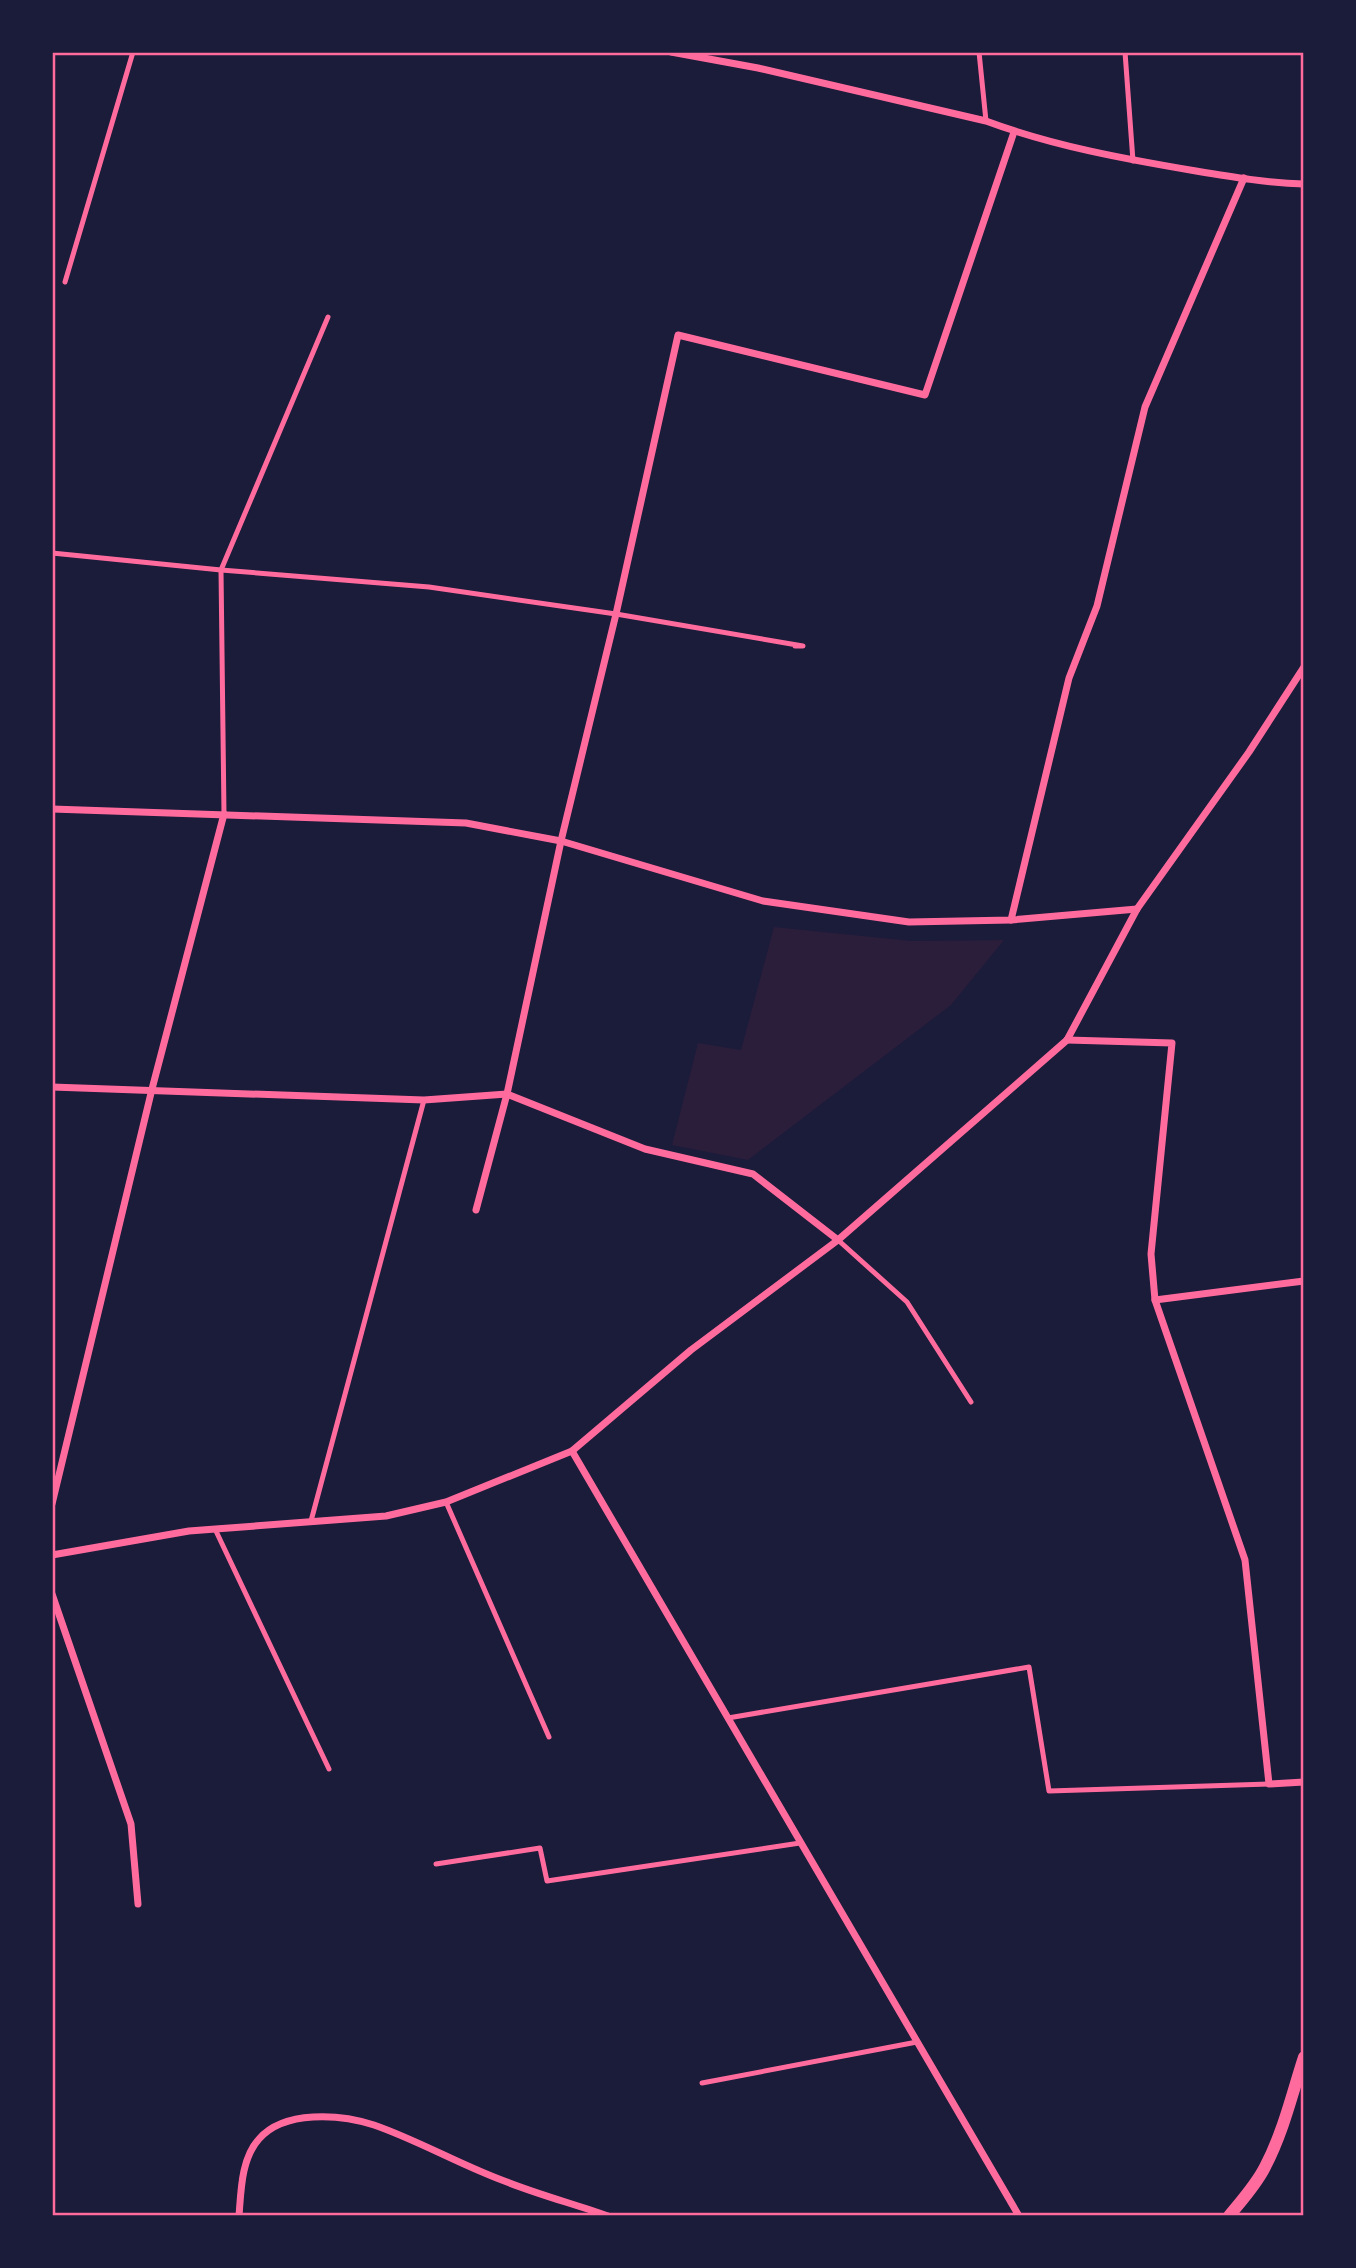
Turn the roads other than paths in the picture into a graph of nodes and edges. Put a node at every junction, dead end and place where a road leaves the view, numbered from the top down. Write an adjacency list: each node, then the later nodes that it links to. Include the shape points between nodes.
1 (132, 52): 10 (lane)
2 (671, 52): 5 (street)
3 (979, 52): 5 (lane)
4 (1125, 52): 7 (lane)
5 (986, 121): 6 (street)
6 (1014, 132): 7 (street); 14 (street, via 925,395 678,335)
7 (1133, 161): 8 (street)
8 (1244, 178): 9 (street); 21 (street, via 1144,407 1097,606 1069,678)
9 (1304, 184)
10 (65, 282)
11 (328, 317): 13 (lane)
12 (52, 553): 13 (lane)
13 (221, 570): 14 (lane, via 429,587); 18 (lane)
14 (617, 614): 15 (lane, via 803,646); 19 (street)
15 (795, 646)
16 (1304, 667): 20 (street)
17 (52, 809): 18 (street)
18 (224, 814): 19 (street, via 467,823); 24 (street)
19 (561, 841): 21 (street, via 763,901 909,922); 25 (street)
20 (1137, 909): 21 (street); 22 (street)
21 (1011, 920)
22 (1067, 1040): 28 (street); 30 (street, via 1172,1042 1151,1254)
23 (52, 1087): 24 (street)
24 (152, 1089): 26 (street); 34 (street)
25 (507, 1094): 26 (street); 27 (street); 28 (street, via 645,1149 752,1174)
26 (424, 1100): 35 (lane)
27 (476, 1210)
28 (838, 1240): 31 (lane, via 907,1302); 32 (street, via 691,1350)
29 (1304, 1281): 30 (street)
30 (1155, 1300): 43 (street, via 1245,1560)
31 (971, 1402)
32 (572, 1451): 33 (street); 39 (street)
33 (446, 1502): 35 (street, via 386,1516); 40 (lane)
34 (52, 1504)
35 (311, 1521): 36 (street)
36 (215, 1529): 37 (street); 41 (lane)
37 (52, 1555)
38 (52, 1594): 46 (street, via 131,1824)
39 (728, 1718): 43 (lane, via 1029,1667 1049,1791); 44 (street)
40 (549, 1737)
41 (329, 1769)
42 (1304, 1782): 43 (street)
43 (1269, 1784)
44 (800, 1843): 45 (lane, via 547,1881 540,1848); 47 (street)
45 (436, 1864)
46 (138, 1904)
47 (917, 2042): 49 (lane); 52 (street)
48 (1304, 2057): 53 (street, via 1265,2168)
49 (702, 2082)
50 (239, 2216): 51 (street, via 247,2158 258,2140 288,2120 320,2116 373,2125 506,2182)
51 (608, 2216)
52 (1018, 2216)
53 (1228, 2216)

